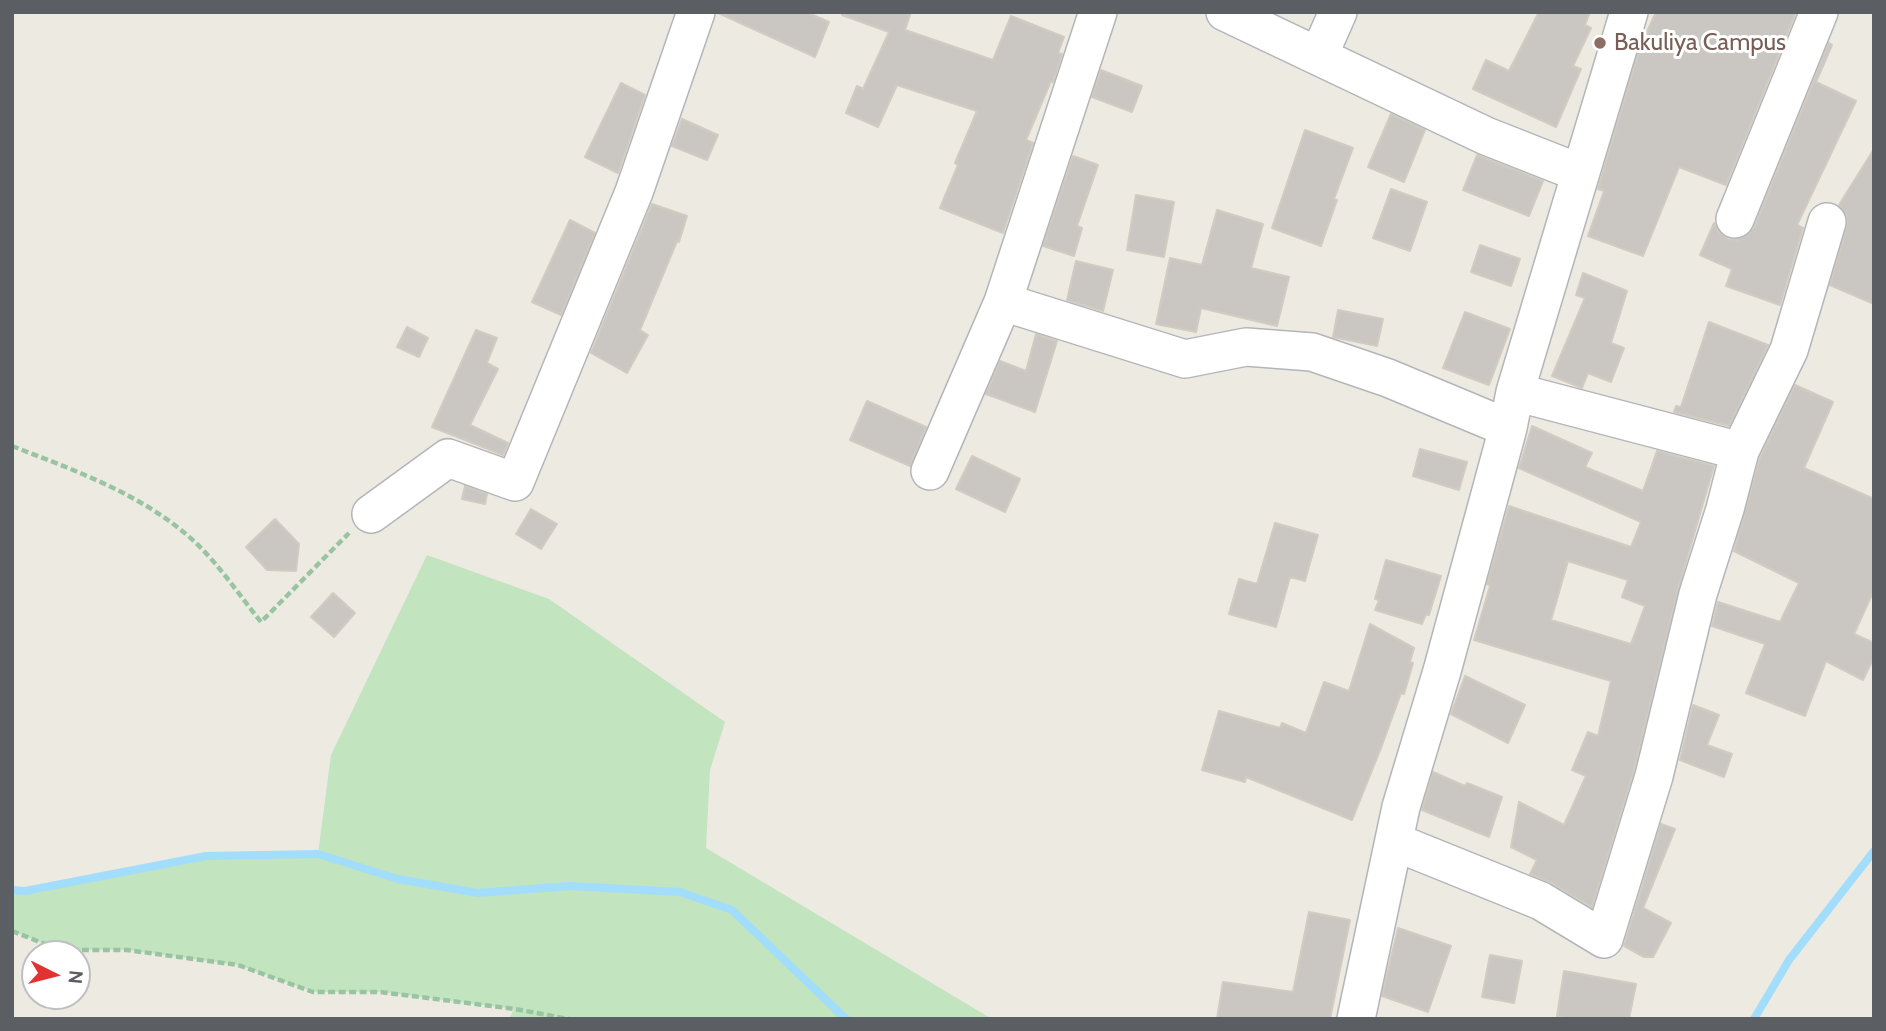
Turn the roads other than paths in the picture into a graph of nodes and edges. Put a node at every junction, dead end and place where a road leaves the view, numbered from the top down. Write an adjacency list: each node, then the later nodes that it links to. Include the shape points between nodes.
1 (696, 12): 16 (street, via 634,192 515,482 448,458)
2 (1098, 12): 11 (street)
3 (1225, 12): 7 (street)
4 (1338, 12): 7 (street)
5 (1629, 12): 8 (street)
6 (1819, 12): 9 (street)
7 (1319, 55): 8 (street, via 1486,136)
8 (1580, 173): 12 (street)
9 (1735, 219)
10 (1826, 222): 14 (street, via 1789,350)
11 (1003, 302): 13 (street, via 1185,359 1246,347 1312,352 1388,377); 15 (street)
12 (1515, 392): 13 (street); 14 (street)
13 (1508, 428): 17 (street)
14 (1740, 451): 17 (street, via 1698,594 1654,776 1604,939 1541,901)
15 (930, 471)
16 (371, 514)
17 (1395, 842): 18 (street)
18 (1356, 1019)

